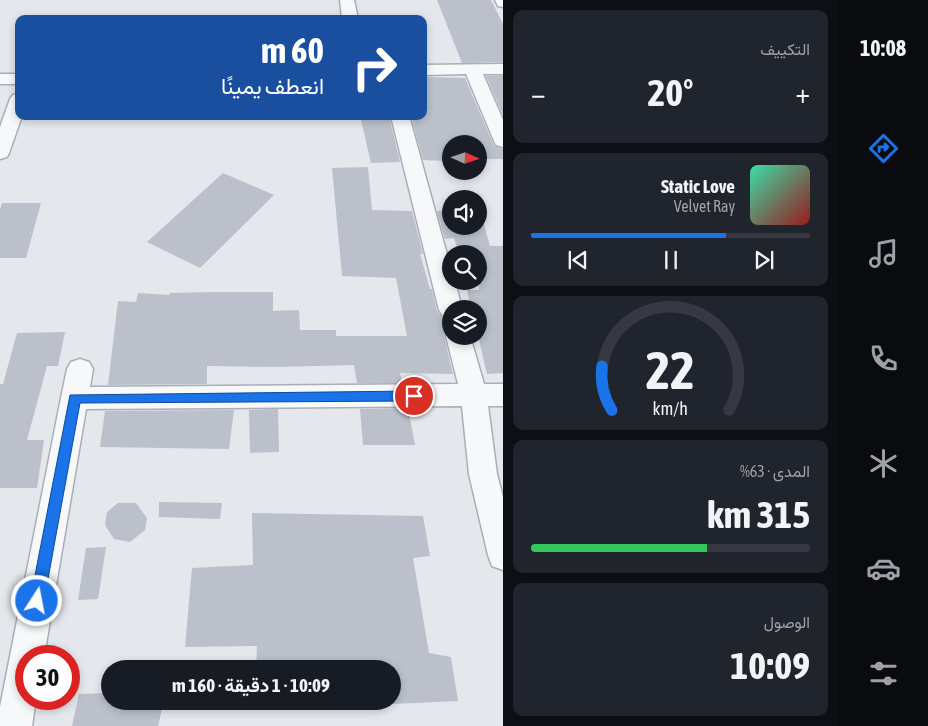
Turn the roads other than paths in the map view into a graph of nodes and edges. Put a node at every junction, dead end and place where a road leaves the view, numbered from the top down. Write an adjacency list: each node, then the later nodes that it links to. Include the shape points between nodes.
1 (348, 0): 2 (street)
2 (350, 15)
3 (503, 69): 5 (street)
4 (427, 70): 5 (street)
5 (472, 70): 10 (street)
6 (15, 79): 7 (street)
7 (0, 80)
8 (15, 110): 11 (street)
9 (401, 120): 12 (street)
10 (503, 141)
11 (0, 153)
12 (448, 300)
13 (460, 345): 16 (street)
14 (80, 369): 17 (street)
15 (503, 395): 16 (street)
16 (474, 396): 17 (street); 18 (street, via 483,474)
17 (74, 398): 19 (street)
18 (503, 555)
19 (28, 645)
20 (17, 710): 21 (street)
21 (14, 726)

